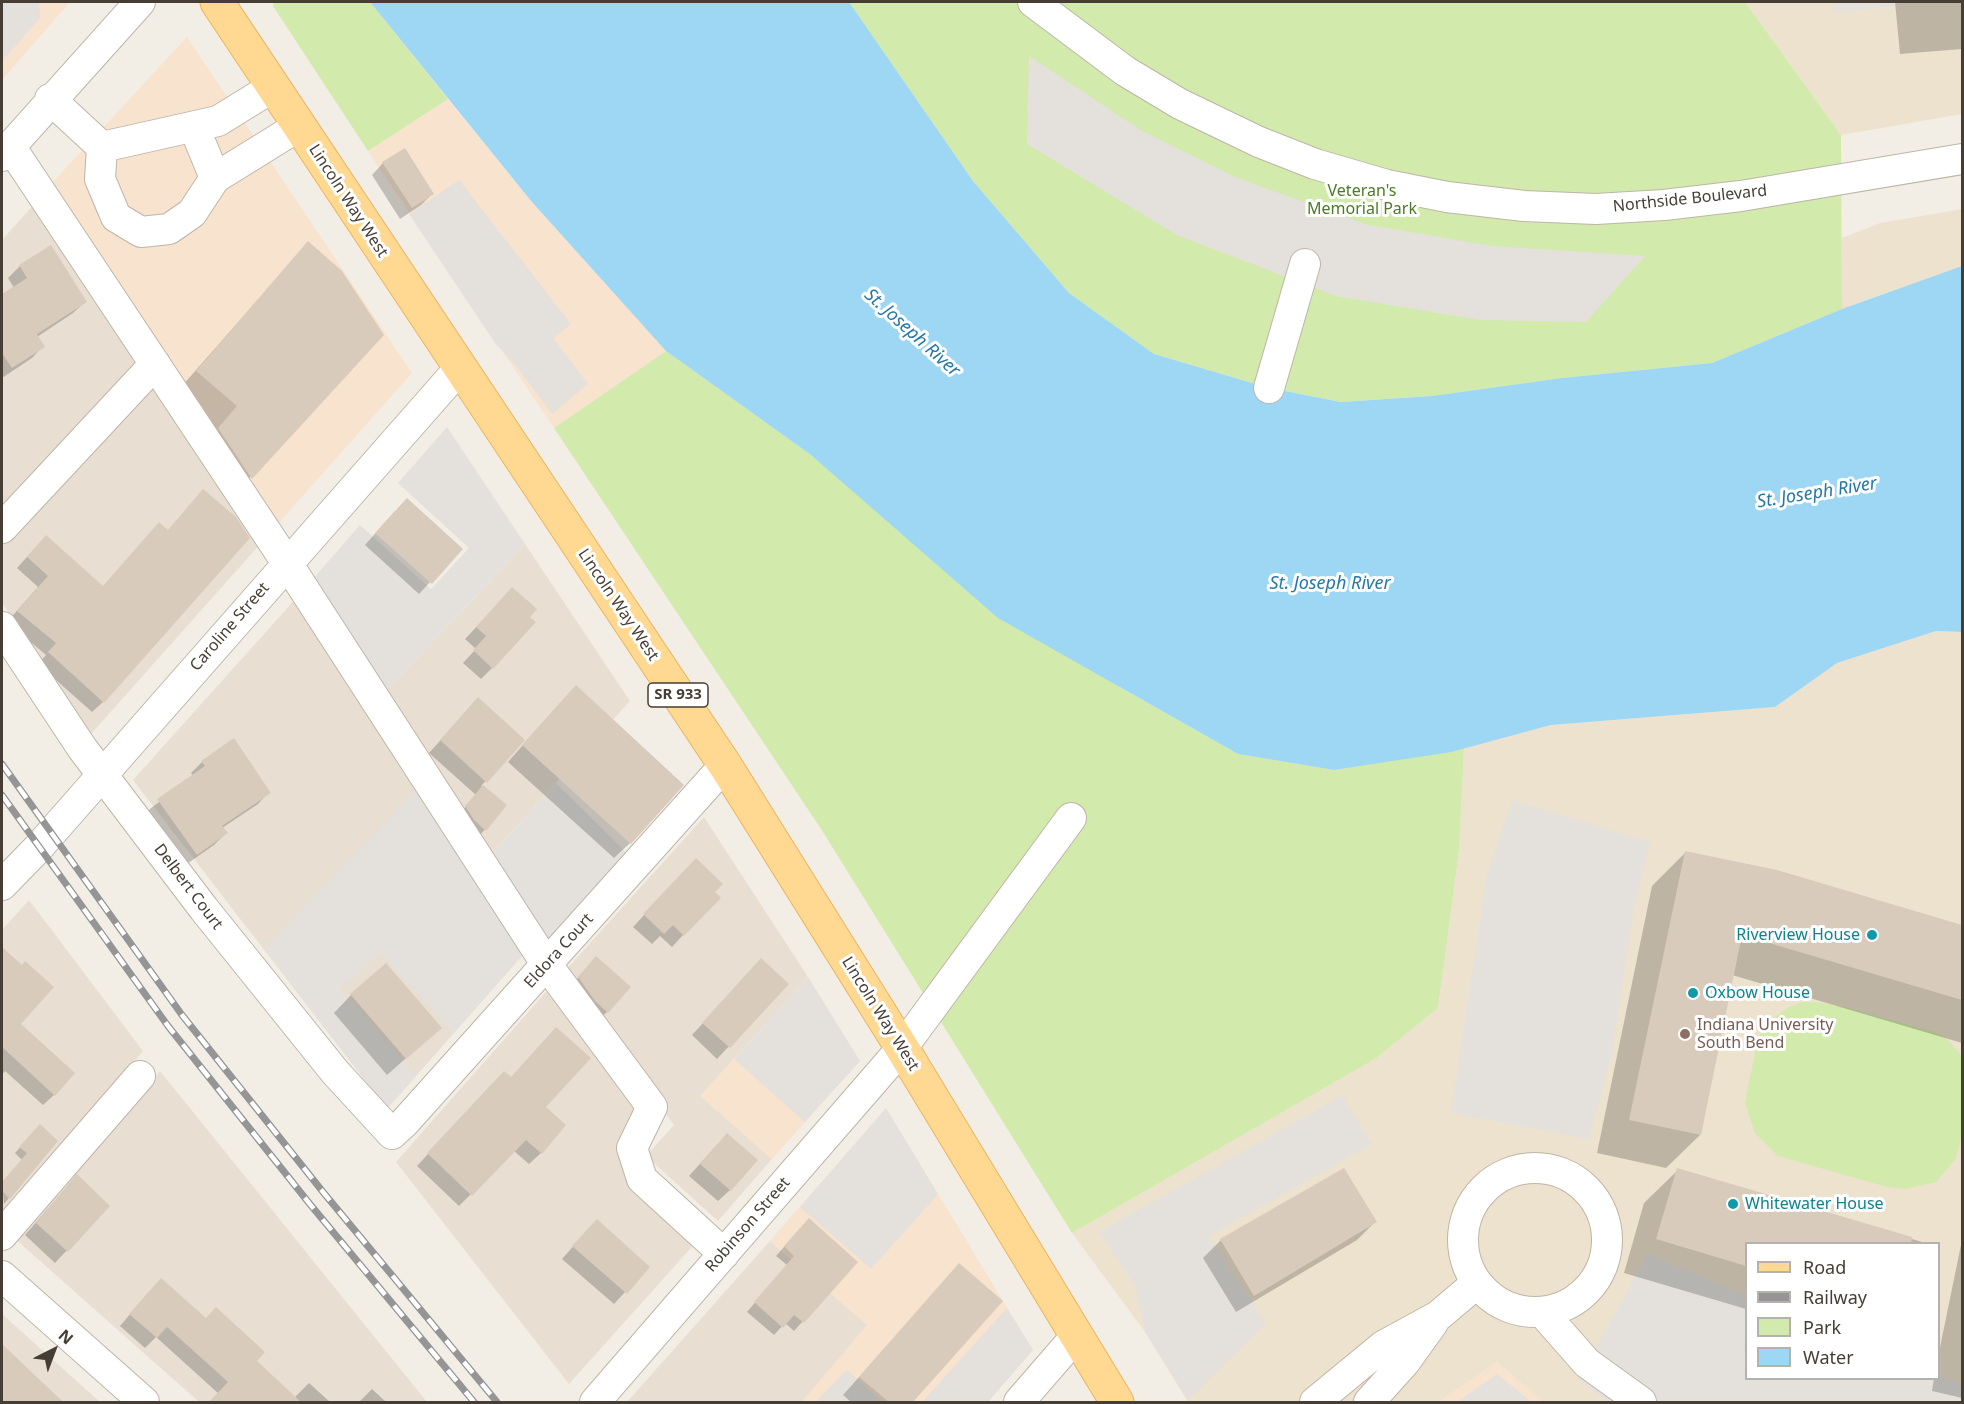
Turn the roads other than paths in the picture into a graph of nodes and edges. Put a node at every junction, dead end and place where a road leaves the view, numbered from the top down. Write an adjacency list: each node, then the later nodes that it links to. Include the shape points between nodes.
1 (140, 2): 5 (street)
2 (217, 2): 4 (main road, Lincoln Way West / SR 933)
3 (1033, 2): 10 (street, Northside Boulevard, via 1125,71 1180,104 1258,142 1387,185 1448,197 1534,207 1664,205 1762,193)
4 (273, 87): 6 (main road, Lincoln Way West / SR 933); 7 (street, via 218,121)
5 (50, 99): 8 (street); 9 (street)
6 (299, 126): 11 (street); 14 (main road, Lincoln Way West / SR 933)
7 (194, 127): 8 (street); 11 (street)
8 (102, 147): 11 (street, via 100,179 116,217 141,232 169,229 192,213)
9 (6, 151): 13 (street)
10 (1962, 159)
11 (215, 178)
12 (1305, 264): 15 (street)
13 (155, 364): 16 (street); 17 (street)
14 (459, 369): 17 (street, Caroline Street); 19 (main road, Lincoln Way West / SR 933)
15 (1269, 388)
16 (2, 528)
17 (287, 563): 20 (street, Caroline Street); 23 (street)
18 (2, 627): 20 (street, Delbert Court)
19 (725, 765): 23 (street, Eldora Court); 24 (main road, Lincoln Way West / SR 933)
20 (102, 773): 22 (street, Caroline Street, via 38,848); 26 (street, Delbert Court, via 211,918 335,1072)
21 (1071, 818): 24 (street, Robinson Street)
22 (2, 883)
23 (547, 965): 26 (street, Eldora Court); 28 (street, via 652,1107 632,1148 642,1179)
24 (902, 1048): 28 (street, Robinson Street); 33 (main road, Lincoln Way West / SR 933)
25 (140, 1076): 27 (street)
26 (392, 1134)
27 (2, 1235)
28 (724, 1254): 35 (street, Robinson Street)
29 (2, 1276): 34 (street)
30 (1477, 1284): 31 (street, via 1494,1300 1516,1310); 31 (street, via 1465,1261 1463,1238 1468,1211 1483,1189 1521,1168 1549,1168 1574,1178 1594,1196 1606,1223 1608,1246 1601,1273 1585,1294 1565,1307); 32 (street)
31 (1543, 1313): 40 (street, via 1587,1363)
32 (1438, 1316): 38 (street, via 1383,1346); 39 (street, via 1405,1362)
33 (1077, 1335): 36 (street); 37 (main road, Lincoln Way West / SR 933)
34 (144, 1402)
35 (595, 1402)
36 (1019, 1402)
37 (1117, 1402)
38 (1315, 1402)
39 (1369, 1402)
40 (1641, 1402)

